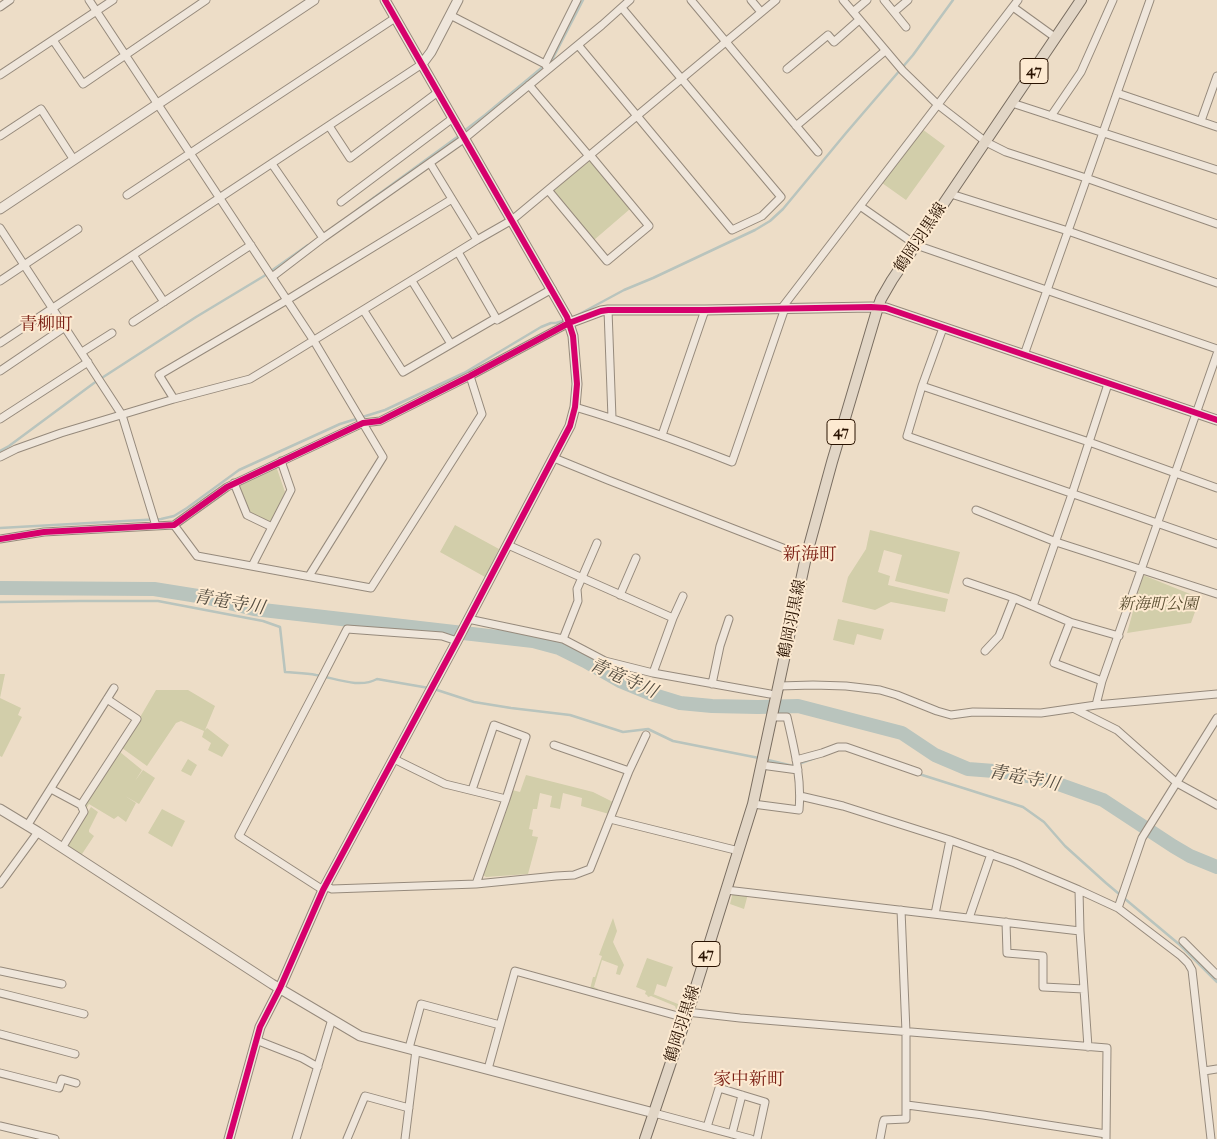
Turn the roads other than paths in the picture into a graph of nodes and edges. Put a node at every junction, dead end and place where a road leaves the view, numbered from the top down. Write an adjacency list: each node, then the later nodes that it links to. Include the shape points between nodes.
1 (10, 0): 22 (street)
2 (89, 0): 25 (street)
3 (113, 0): 25 (street)
4 (206, 0): 38 (street)
5 (314, 0): 21 (street)
6 (385, 0): 30 (street)
7 (458, 0): 29 (street)
8 (577, 0): 41 (street)
9 (630, 0): 24 (street)
10 (691, 0): 35 (street)
11 (751, 0): 26 (street)
12 (776, 0): 26 (street)
13 (842, 0): 27 (street)
14 (868, 0): 27 (street)
15 (884, 0): 28 (street)
16 (908, 0): 28 (street)
17 (1018, 0): 23 (street)
18 (1081, 0): 33 (main road, 鶴岡羽黒線 / 47)
19 (1113, 0): 53 (street, via 1081,72)
20 (1150, 0): 48 (street)
21 (304, 3): 50 (street)
22 (0, 7)
23 (1013, 7): 33 (street); 51 (street)
24 (622, 8): 36 (street); 45 (street)
25 (96, 11): 34 (street); 38 (street)
26 (761, 12): 35 (street)
27 (853, 12): 31 (street)
28 (894, 12): 32 (street)
29 (450, 15): 39 (street); 41 (street)
30 (395, 18): 39 (street); 64 (street)
31 (860, 20): 37 (street); 42 (street, via 834,42 828,35)
32 (906, 27)
33 (1056, 38): 49 (main road, 鶴岡羽黒線 / 47)
34 (53, 40): 38 (street, via 83,84); 43 (street)
35 (726, 42): 45 (street); 57 (street)
36 (578, 45): 41 (street); 52 (street)
37 (885, 51): 51 (street); 57 (street)
38 (125, 55): 50 (street)
39 (422, 64): 47 (street); 56 (street)
40 (0, 66): 43 (street)
41 (547, 66): 46 (street)
42 (787, 69)
43 (2, 74)
44 (1217, 76): 55 (street)
45 (682, 78): 52 (street); 52 (street, via 781,197 762,216 732,230)
46 (529, 85): 61 (street); 65 (street)
47 (438, 92): 54 (street); 56 (street, via 350,158)
48 (1117, 92): 55 (street); 59 (street)
49 (1012, 103): 53 (street); 62 (main road, 鶴岡羽黒線 / 47)
50 (158, 104): 64 (street); 66 (street)
51 (937, 104): 62 (street); 77 (street)
52 (637, 116): 65 (street)
53 (1051, 116): 59 (street)
54 (454, 118): 61 (street); 76 (street)
55 (1201, 122): 58 (street)
56 (329, 126): 68 (street)
57 (796, 126): 63 (street)
58 (1217, 127)
59 (1103, 132): 69 (street); 70 (street)
60 (0, 136): 66 (street, via 41,109)
61 (465, 138): 67 (street); 79 (street)
62 (986, 142): 70 (street, via 1006,152); 72 (main road, 鶴岡羽黒線 / 47)
63 (818, 152)
64 (190, 153): 73 (street); 74 (street)
65 (589, 156): 71 (street); 71 (street, via 649,226 607,261)
66 (74, 160): 78 (street)
67 (430, 163): 75 (street); 84 (street)
68 (272, 164): 74 (street); 84 (street)
69 (1217, 170)
70 (1086, 178): 80 (street); 83 (street)
71 (548, 190): 79 (street)
72 (951, 194): 83 (street); 87 (main road, 鶴岡羽黒線 / 47)
73 (128, 195)
74 (220, 198): 86 (street); 89 (street)
75 (452, 199): 85 (street); 97 (street)
76 (341, 202)
77 (860, 206): 87 (street); 101 (street)
78 (0, 208)
79 (512, 220): 85 (street); 95 (street)
80 (1217, 224)
81 (0, 228): 90 (street)
82 (78, 229): 90 (street)
83 (1068, 231): 94 (street); 96 (street)
84 (323, 238): 91 (street)
85 (477, 240): 88 (street)
86 (251, 244): 91 (street); 98 (street)
87 (916, 245): 96 (street); 99 (main road, 鶴岡羽黒線 / 47)
88 (458, 252): 92 (street); 105 (street)
89 (133, 255): 98 (street); 100 (street)
90 (24, 265): 93 (street); 100 (street)
91 (272, 277): 97 (street)
92 (412, 280): 102 (street); 113 (street)
93 (0, 281)
94 (1217, 283)
95 (552, 289): 105 (street); 107 (street)
96 (1047, 290): 114 (street); 117 (street)
97 (287, 300): 111 (street); 123 (street, via 159,375)
98 (164, 302): 106 (street)
99 (878, 307): 101 (street); 109 (street); 150 (main road, 鶴岡羽黒線 / 47)
100 (53, 308): 108 (street); 112 (street)
101 (783, 308): 104 (street); 131 (street, via 732,462)
102 (364, 310): 111 (street); 113 (street, via 403,372)
103 (608, 310): 104 (street); 107 (street); 128 (street)
104 (705, 310): 131 (street)
105 (496, 318): 113 (street)
106 (133, 322)
107 (569, 323): 120 (street); 124 (street, via 575,351)
108 (65, 327): 115 (street); 119 (street)
109 (943, 328): 117 (street); 122 (street)
110 (112, 333): 115 (street)
111 (314, 341): 123 (street, via 250,378); 130 (street)
112 (0, 343)
113 (451, 344)
114 (1217, 348)
115 (82, 352): 118 (street)
116 (1217, 354): 125 (street)
117 (1024, 355): 121 (street)
118 (88, 362): 126 (street); 127 (street)
119 (0, 371)
120 (470, 376): 130 (street, via 380,421); 154 (street, via 482,414 371,588)
121 (1108, 384): 125 (street); 132 (street)
122 (922, 386): 132 (street); 139 (street, via 907,436)
123 (174, 399): 126 (street)
124 (575, 407): 128 (street); 134 (street, via 570,426)
125 (1196, 413): 129 (street); 136 (street)
126 (122, 415): 133 (street, via 43,439); 143 (street)
127 (1, 417)
128 (612, 418): 131 (street)
129 (1217, 420)
130 (363, 423): 135 (street); 154 (street, via 383,457)
131 (662, 435)
132 (1089, 442): 136 (street); 139 (street)
133 (0, 457)
134 (554, 458): 149 (street); 150 (street)
135 (281, 462): 137 (street); 144 (street, via 291,490)
136 (1176, 473): 138 (street); 141 (street)
137 (234, 483): 142 (street); 144 (street, via 248,515)
138 (1217, 488)
139 (1072, 494): 141 (street); 146 (street)
140 (976, 510): 146 (street)
141 (1157, 524): 148 (street); 153 (street)
142 (174, 525): 143 (street); 152 (street, via 197,556)
143 (156, 526): 145 (street, via 44,532)
144 (272, 527): 152 (street)
145 (0, 539)
146 (1056, 542): 153 (street); 161 (street)
147 (597, 543): 155 (street)
148 (1217, 544)
149 (508, 545): 155 (street); 164 (street)
150 (806, 557): 173 (main road, 鶴岡羽黒線 / 47)
151 (636, 558): 158 (street)
152 (252, 566): 154 (street)
153 (1142, 569): 157 (street); 166 (street)
154 (309, 576)
155 (581, 578): 158 (street); 167 (street, via 577,589 578,601)
156 (967, 582): 160 (street)
157 (1217, 594)
158 (620, 595): 162 (street)
159 (683, 596): 162 (street)
160 (1014, 598): 161 (street); 169 (street, via 999,636)
161 (1033, 606): 165 (street)
162 (673, 618): 170 (street)
163 (729, 619): 172 (street)
164 (468, 620): 167 (street); 168 (street)
165 (1070, 622): 166 (street); 171 (street, via 1054,663)
166 (1119, 636): 171 (street)
167 (563, 639): 170 (street, via 605,661)
168 (457, 641): 184 (street); 208 (street, via 442,636 346,629 239,836)
169 (985, 651)
170 (653, 673): 172 (street)
171 (1102, 682): 178 (street)
172 (712, 684): 175 (street)
173 (779, 686): 179 (street, via 846,686 880,690 951,715 973,712 1041,713); 181 (main road, 鶴岡羽黒線 / 47)
174 (114, 688): 177 (street)
175 (770, 694)
176 (1217, 694): 178 (street)
177 (107, 699): 191 (street); 196 (street, via 137,719)
178 (1096, 705): 179 (street)
179 (1075, 708): 190 (street, via 1117,730)
180 (1217, 718): 190 (street)
181 (771, 721): 185 (street, via 787,717); 186 (main road, 鶴岡羽黒線 / 47)
182 (646, 735): 188 (street)
183 (554, 745): 188 (street)
184 (394, 759): 192 (street, via 445,784); 208 (street)
185 (796, 760): 187 (street); 189 (street, via 846,747)
186 (761, 765): 187 (street); 195 (main road, 鶴岡羽黒線 / 47)
187 (798, 770): 193 (street)
188 (629, 771): 199 (street)
189 (918, 772)
190 (1177, 783): 197 (street); 211 (street, via 1142,838)
191 (51, 789): 196 (street); 200 (street)
192 (472, 790): 194 (street); 194 (street, via 494,725 526,737)
193 (800, 796): 195 (street, via 799,810); 202 (street, via 843,806)
194 (506, 799): 207 (street)
195 (753, 804): 204 (main road, 鶴岡羽黒線 / 47)
196 (81, 805): 203 (street, via 84,812)
197 (1217, 805)
198 (0, 809): 200 (street)
199 (610, 818): 204 (street); 207 (street, via 590,869 574,875)
200 (27, 826): 201 (street)
201 (38, 832): 203 (street); 206 (street)
202 (950, 840): 205 (street); 213 (street)
203 (62, 848): 223 (street)
204 (738, 851): 209 (main road, 鶴岡羽黒線 / 47)
205 (991, 854): 210 (street); 214 (street)
206 (0, 884)
207 (476, 884): 208 (street)
208 (324, 888): 223 (street)
209 (726, 890): 212 (street); 227 (main road, 鶴岡羽黒線 / 47)
210 (1079, 890): 211 (street); 216 (street)
211 (1118, 908): 220 (street, via 1181,956)
212 (901, 910): 213 (street); 230 (street)
213 (935, 914): 214 (street)
214 (969, 918): 215 (street)
215 (1006, 922): 216 (street); 224 (street, via 1007,953 1042,956 1043,987)
216 (1080, 931): 224 (street)
217 (1183, 941): 218 (street)
218 (1206, 964): 220 (street); 221 (street)
219 (0, 970): 222 (street)
220 (1192, 970): 239 (street)
221 (1217, 973)
222 (62, 984)
223 (280, 988): 228 (street); 232 (street)
224 (1084, 989): 233 (street)
225 (0, 993): 226 (street)
226 (84, 1014)
227 (686, 1015): 229 (street, via 515,971); 230 (street); 245 (main road, 鶴岡羽黒線 / 47)
228 (332, 1019): 234 (street, via 360,1036); 236 (street)
229 (500, 1025): 234 (street, via 421,1004); 237 (street)
230 (906, 1032): 233 (street); 243 (street)
231 (0, 1034): 235 (street)
232 (256, 1040): 236 (street); 252 (street)
233 (1088, 1047): 250 (street, via 1107,1048)
234 (412, 1049): 237 (street); 244 (street)
235 (75, 1054)
236 (318, 1067): 253 (street)
237 (488, 1069): 245 (street)
238 (1217, 1070): 239 (street)
239 (1204, 1071): 246 (street)
240 (0, 1074): 241 (street, via 59,1088 62,1078)
241 (76, 1083)
242 (742, 1095): 248 (street, via 719,1088); 249 (street); 258 (street, via 766,1102)
243 (907, 1106): 250 (street, via 983,1115); 259 (street, via 906,1119 884,1120)
244 (409, 1108): 254 (street, via 365,1096); 255 (street)
245 (654, 1113): 248 (street); 256 (main road, 鶴岡羽黒線 / 47)
246 (1213, 1117): 260 (street)
247 (0, 1126): 251 (street)
248 (707, 1127): 249 (street)
249 (732, 1134): 257 (street)
250 (1106, 1137)
251 (54, 1139)
252 (229, 1139)
253 (296, 1139)
254 (347, 1139)
255 (406, 1139)
256 (645, 1139)
257 (751, 1139)
258 (757, 1139)
259 (880, 1139)
260 (1211, 1139)

